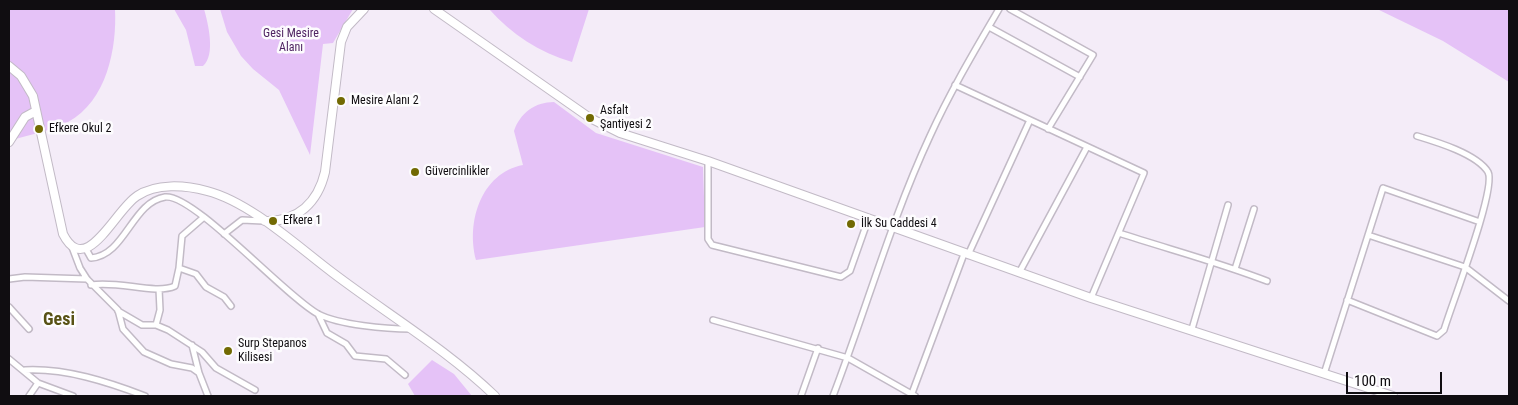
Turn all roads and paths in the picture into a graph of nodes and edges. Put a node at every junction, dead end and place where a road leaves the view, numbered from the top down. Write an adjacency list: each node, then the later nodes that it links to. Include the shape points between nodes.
1 (364, 9): 20 (street, via 347,27 341,42 322,186 304,210 290,218)
2 (434, 9): 15 (street, via 590,118 628,136)
3 (999, 9): 5 (street)
4 (1010, 9): 7 (street, via 1093,55)
5 (989, 27): 7 (street); 8 (street)
6 (9, 66): 9 (street, via 26,84)
7 (1080, 77): 11 (street)
8 (955, 85): 10 (street); 22 (street, via 929,137)
9 (36, 111): 13 (street, via 25,117); 26 (street, via 62,234)
10 (1030, 120): 11 (street); 28 (street)
11 (1048, 129): 14 (street)
12 (1417, 136): 21 (street, via 1453,147 1486,169 1490,179)
13 (9, 142)
14 (1087, 147): 23 (street, via 1144,173); 33 (street)
15 (708, 161): 19 (street); 19 (street, via 708,239 712,245 841,277 850,270)
16 (1228, 205): 29 (street)
17 (1254, 209): 32 (street)
18 (204, 217): 24 (street); 27 (street, via 174,199 164,197 136,217 105,255 91,258); 31 (street, via 182,236)
19 (868, 220): 22 (street)
20 (263, 221): 24 (street, via 242,220); 27 (street, via 234,202 208,191 180,186 152,189 138,194 126,204 94,244); 49 (street)
21 (1480, 222): 25 (street, via 1383,188); 30 (street)
22 (893, 227): 28 (street); 53 (street)
23 (1119, 233): 29 (street); 39 (street)
24 (224, 234): 45 (street, via 282,288)
25 (1368, 235): 30 (street); 40 (street)
26 (72, 247): 27 (street); 35 (street)
27 (86, 249)
28 (966, 254): 33 (street); 68 (street)
29 (1211, 262): 32 (street); 50 (street)
30 (1465, 267): 40 (street, via 1444,330 1439,336); 41 (street)
31 (179, 268): 38 (street, via 175,286); 42 (street, via 196,274 206,287 224,297)
32 (1236, 269): 36 (street)
33 (1019, 272): 39 (street)
34 (9, 279): 35 (street)
35 (87, 279): 37 (street)
36 (1267, 280)
37 (91, 285): 38 (street, via 120,283); 44 (street)
38 (159, 290): 47 (street, via 160,310)
39 (1091, 298): 50 (street)
40 (1347, 300): 57 (street)
41 (1509, 301)
42 (231, 306)
43 (9, 307): 48 (street)
44 (118, 310): 47 (street, via 142,325); 56 (street, via 123,329 144,352)
45 (318, 314): 49 (street, via 355,324); 58 (street, via 327,333 346,344 355,356 386,359)
46 (713, 320): 52 (street)
47 (156, 325): 51 (street)
48 (29, 329)
49 (412, 329): 65 (street)
50 (1192, 329): 57 (street)
51 (192, 345): 56 (street); 60 (street, via 216,368)
52 (818, 348): 53 (street); 66 (street)
53 (848, 358): 67 (street); 68 (street)
54 (9, 359): 55 (street)
55 (26, 370): 59 (street); 63 (street, via 42,369 78,376)
56 (199, 373): 64 (street)
57 (1324, 374): 69 (street)
58 (405, 375)
59 (38, 383): 61 (street); 62 (street)
60 (255, 390)
61 (29, 396)
62 (74, 396)
63 (145, 396)
64 (208, 396)
65 (495, 396)
66 (801, 396)
67 (833, 396)
68 (913, 396)
69 (1393, 396)

